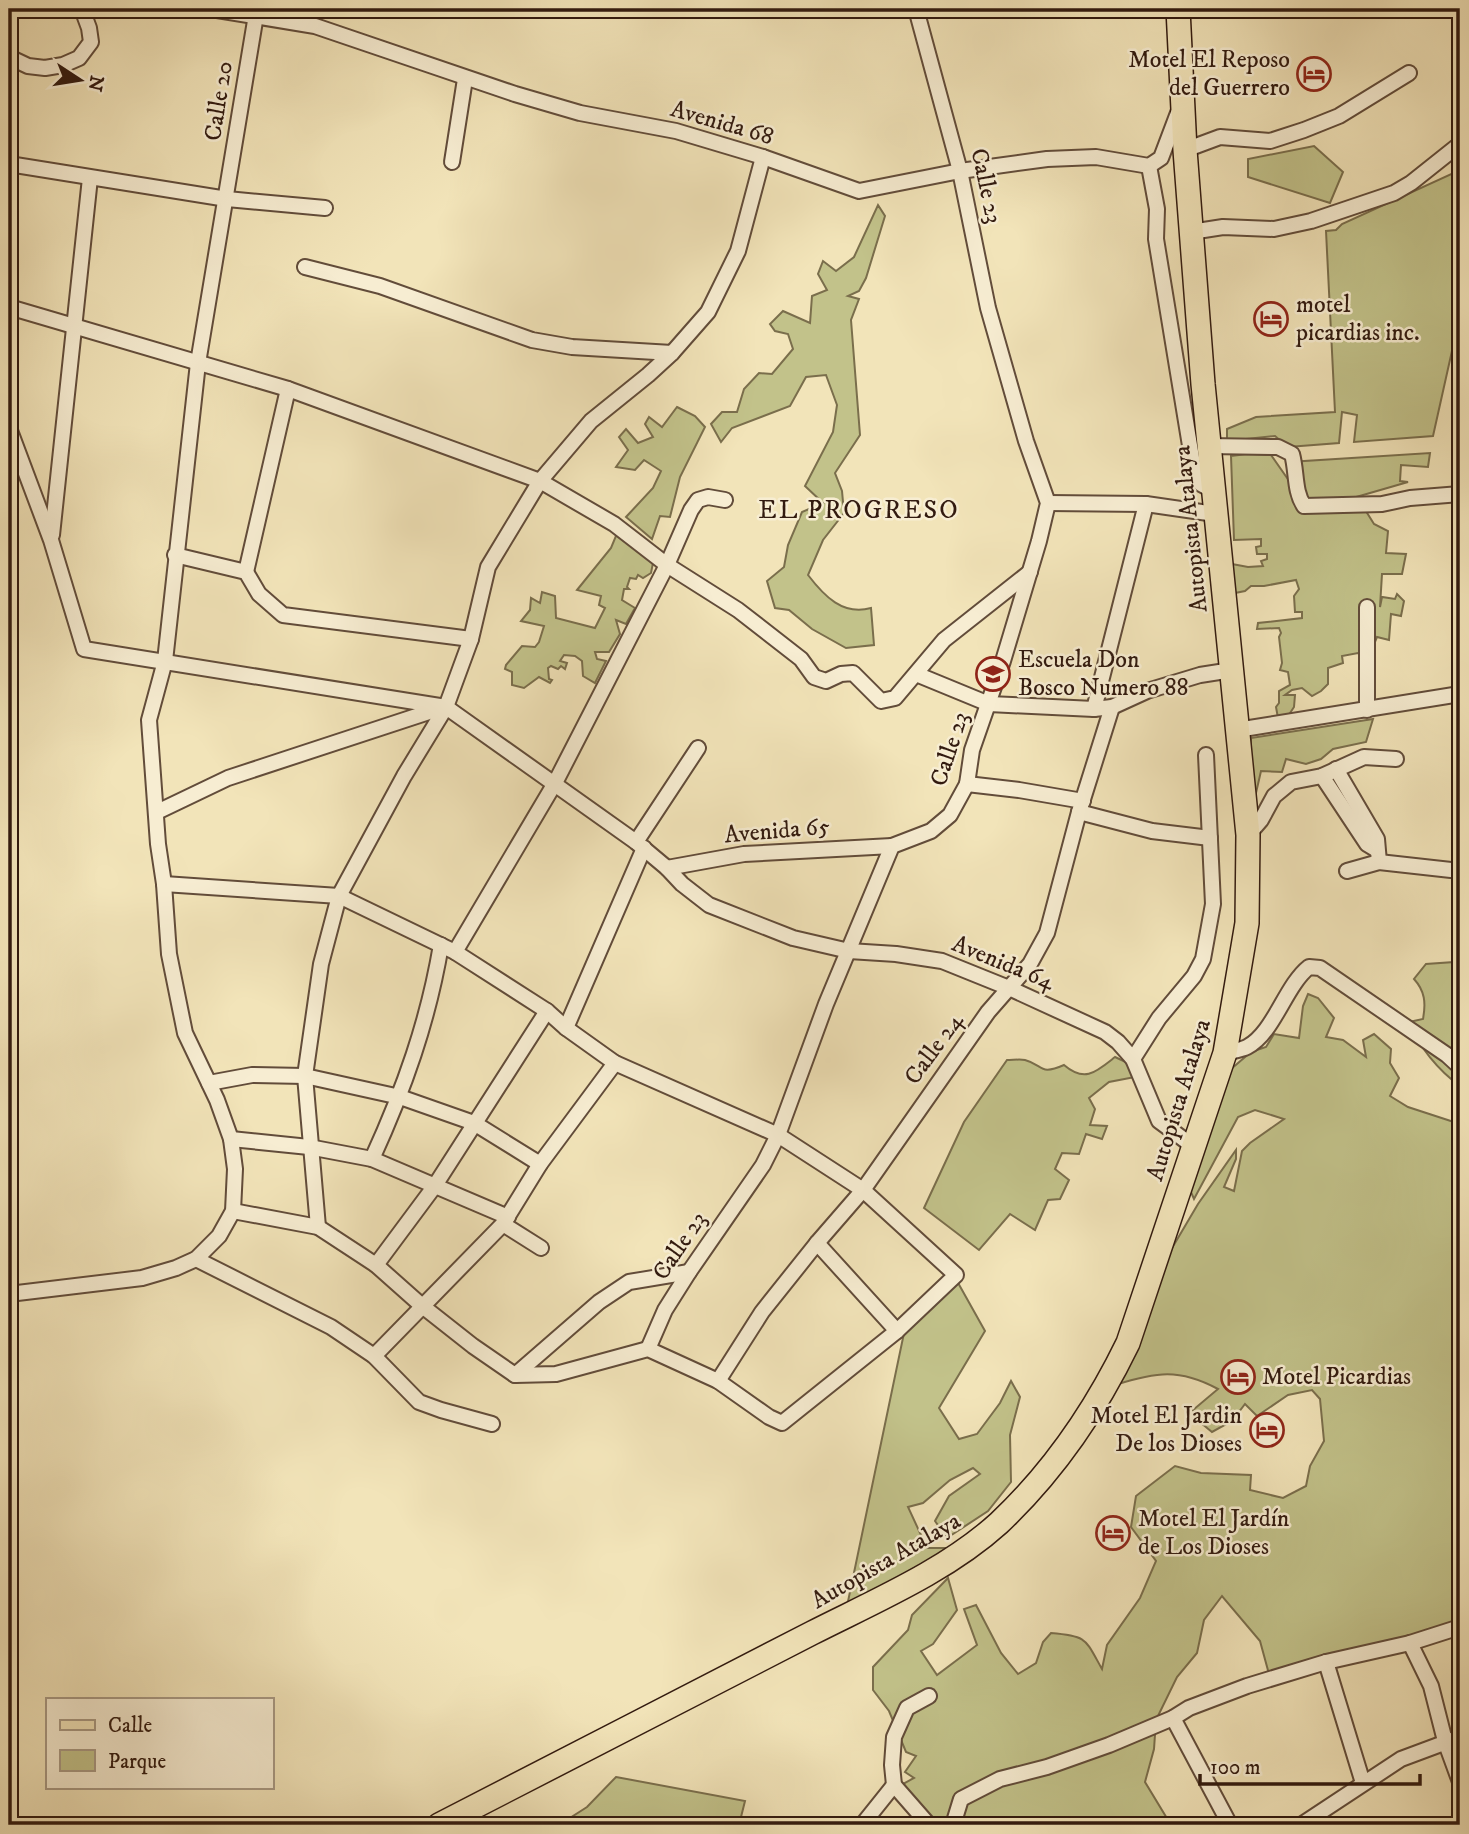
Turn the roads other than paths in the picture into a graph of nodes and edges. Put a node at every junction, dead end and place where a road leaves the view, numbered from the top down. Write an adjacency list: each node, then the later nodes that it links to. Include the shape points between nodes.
1 (82, 9): 6 (street, via 91,42 79,58 45,68)
2 (211, 9): 5 (street, Avenida 68)
3 (916, 9): 16 (street, Calle 23)
4 (1178, 9): 9 (main road, Autopista Atalaya)
5 (256, 12): 8 (street, Avenida 68, via 315,26); 18 (street, Calle 20)
6 (9, 57)
7 (1409, 73): 11 (street, via 1339,116 1304,130 1270,141 1220,137)
8 (466, 79): 12 (street, Avenida 68, via 580,113 676,131); 13 (street)
9 (1184, 96): 11 (main road, Autopista Atalaya); 15 (street, via 1161,158)
10 (1460, 144): 20 (street, via 1394,193 1311,221 1274,229 1223,227)
11 (1185, 150): 20 (main road, Autopista Atalaya)
12 (763, 157): 16 (street, Avenida 68, via 859,191); 24 (street, via 738,251 708,312)
13 (452, 162)
14 (9, 164): 17 (street)
15 (1149, 166): 16 (street, Avenida 68, via 1096,157); 30 (street, via 1157,209 1156,239 1195,475)
16 (960, 171): 33 (street, Calle 23, via 988,308)
17 (90, 178): 18 (street); 23 (street)
18 (227, 200): 19 (street); 25 (street, Calle 20)
19 (326, 208)
20 (1191, 232): 28 (main road, Autopista Atalaya)
21 (305, 267): 24 (street, via 380,286 532,340 572,347)
22 (9, 307): 23 (street)
23 (76, 327): 25 (street); 36 (street)
24 (672, 352): 29 (street, via 591,421)
25 (198, 363): 26 (street); 37 (street, Calle 20)
26 (288, 389): 29 (street); 39 (street)
27 (9, 428): 36 (street)
28 (1208, 446): 30 (main road, Autopista Atalaya); 31 (street, via 1278,447 1292,454 1297,497 1304,506 1382,504)
29 (540, 481): 38 (street, via 614,524); 42 (street, via 488,567)
30 (1212, 490): 35 (main road, Autopista Atalaya)
31 (1460, 494)
32 (725, 500): 38 (street, via 698,500)
33 (1048, 503): 34 (street); 40 (street, Calle 23)
34 (1146, 504): 35 (street); 50 (street)
35 (1215, 514): 44 (main road, Autopista Atalaya)
36 (51, 540): 43 (street, via 84,649)
37 (175, 555): 39 (street); 43 (street, Calle 20)
38 (667, 565): 45 (street, via 775,638 801,659 814,677 826,681 853,673 881,701 895,698); 58 (street)
39 (246, 572): 42 (street, via 259,594 283,615)
40 (1030, 572): 45 (street, via 944,640); 47 (street, Calle 23)
41 (1367, 607): 51 (street)
42 (471, 639): 48 (street)
43 (165, 661): 48 (street); 61 (street, Calle 20, via 149,720)
44 (1231, 670): 49 (street, via 1147,691); 52 (main road, Autopista Atalaya)
45 (916, 674): 47 (street)
46 (1460, 694): 51 (street)
47 (989, 704): 50 (street); 59 (street, Calle 23, via 972,750)
48 (446, 707): 58 (street, Avenida 64); 61 (street, via 228,778); 71 (street)
49 (1112, 707): 50 (street); 60 (street, Calle 24)
50 (1094, 709)
51 (1367, 710): 52 (street)
52 (1237, 730): 62 (main road, Autopista Atalaya)
53 (698, 748): 64 (street)
54 (1206, 755): 63 (street)
55 (1396, 759): 56 (street, via 1364,757)
56 (1336, 769): 57 (street); 66 (street, via 1377,839)
57 (1322, 776): 62 (street, via 1290,782); 66 (street)
58 (555, 783): 64 (street, Avenida 64); 74 (street)
59 (967, 784): 60 (street, via 1019,790); 65 (street, Calle 23, via 950,815 931,831)
60 (1081, 806): 63 (street, via 1152,831); 75 (street, Calle 24, via 1047,933 1030,964)
61 (157, 812): 70 (street, Calle 20)
62 (1248, 835): 78 (main road, Autopista Atalaya, via 1247,923)
63 (1210, 838): 79 (street, via 1213,904 1203,958)
64 (640, 845): 67 (street, Avenida 64); 77 (street)
65 (892, 846): 67 (street, Avenida 65, via 744,854); 73 (street, Calle 23)
66 (1378, 856): 68 (street); 69 (street)
67 (667, 867): 73 (street, Avenida 64, via 709,905 793,938)
68 (1347, 871)
69 (1460, 871)
70 (164, 884): 71 (street); 83 (street, Calle 20, via 169,954 185,1033)
71 (339, 896): 72 (street); 82 (street, via 321,964)
72 (441, 945): 74 (street); 84 (street, via 436,977)
73 (849, 951): 75 (street, Avenida 64, via 942,961); 86 (street, Calle 23)
74 (455, 952): 76 (street)
75 (1009, 988): 79 (street, Avenida 64, via 1105,1032); 93 (street, Calle 24)
76 (547, 1011): 77 (street); 85 (street)
77 (566, 1028): 80 (street)
78 (1225, 1053): 81 (street, via 1248,1047 1267,1028 1308,967 1320,968); 89 (main road, Autopista Atalaya)
79 (1133, 1059): 89 (street, Avenida 64, via 1159,1121)
80 (615, 1063): 86 (street); 91 (street)
81 (1460, 1067)
82 (305, 1076): 83 (street, via 252,1074); 84 (street); 88 (street)
83 (209, 1083): 87 (street, Calle 20)
84 (400, 1097): 85 (street); 90 (street)
85 (474, 1123): 91 (street); 92 (street)
86 (778, 1135): 93 (street); 101 (street, Calle 23, via 763,1166)
87 (231, 1139): 88 (street); 94 (street, Calle 20)
88 (309, 1147): 90 (street); 96 (street)
89 (1194, 1147): 120 (main road, Autopista Atalaya, via 1128,1343 1109,1382 1061,1454 998,1523 952,1558 900,1588)
90 (372, 1159): 92 (street)
91 (540, 1164): 95 (street)
92 (434, 1187): 95 (street); 100 (street)
93 (863, 1190): 97 (street, Calle 24); 104 (street, via 956,1275)
94 (233, 1211): 96 (street); 99 (street, via 219,1236)
95 (505, 1220): 98 (street); 103 (street)
96 (318, 1227): 100 (street)
97 (817, 1243): 104 (street); 108 (street, Calle 24, via 762,1312)
98 (541, 1248)
99 (196, 1259): 102 (street, via 142,1278); 106 (street, via 331,1327)
100 (376, 1265): 103 (street)
101 (689, 1272): 105 (street, Calle 23); 107 (street, via 629,1282 589,1310)
102 (9, 1294)
103 (421, 1305): 106 (street); 107 (street)
104 (897, 1331): 108 (street, via 782,1423)
105 (648, 1349): 107 (street, via 556,1374); 108 (street)
106 (374, 1356): 109 (street, via 419,1402)
107 (515, 1375)
108 (718, 1381)
109 (492, 1424)
110 (1460, 1627): 111 (street)
111 (1410, 1643): 112 (street); 116 (street, via 1431,1686)
112 (1326, 1662): 114 (street, via 1247,1686); 118 (street)
113 (929, 1696): 119 (street, via 907,1709 894,1737)
114 (1173, 1718): 123 (street, via 966,1795); 124 (street)
115 (1460, 1737): 116 (street)
116 (1446, 1741): 117 (street); 118 (street, via 1401,1759)
117 (1460, 1782)
118 (1363, 1783): 125 (street)
119 (894, 1785): 121 (street); 122 (street)
120 (439, 1825)
121 (862, 1825)
122 (929, 1825)
123 (953, 1825)
124 (1230, 1825)
125 (1301, 1825)

